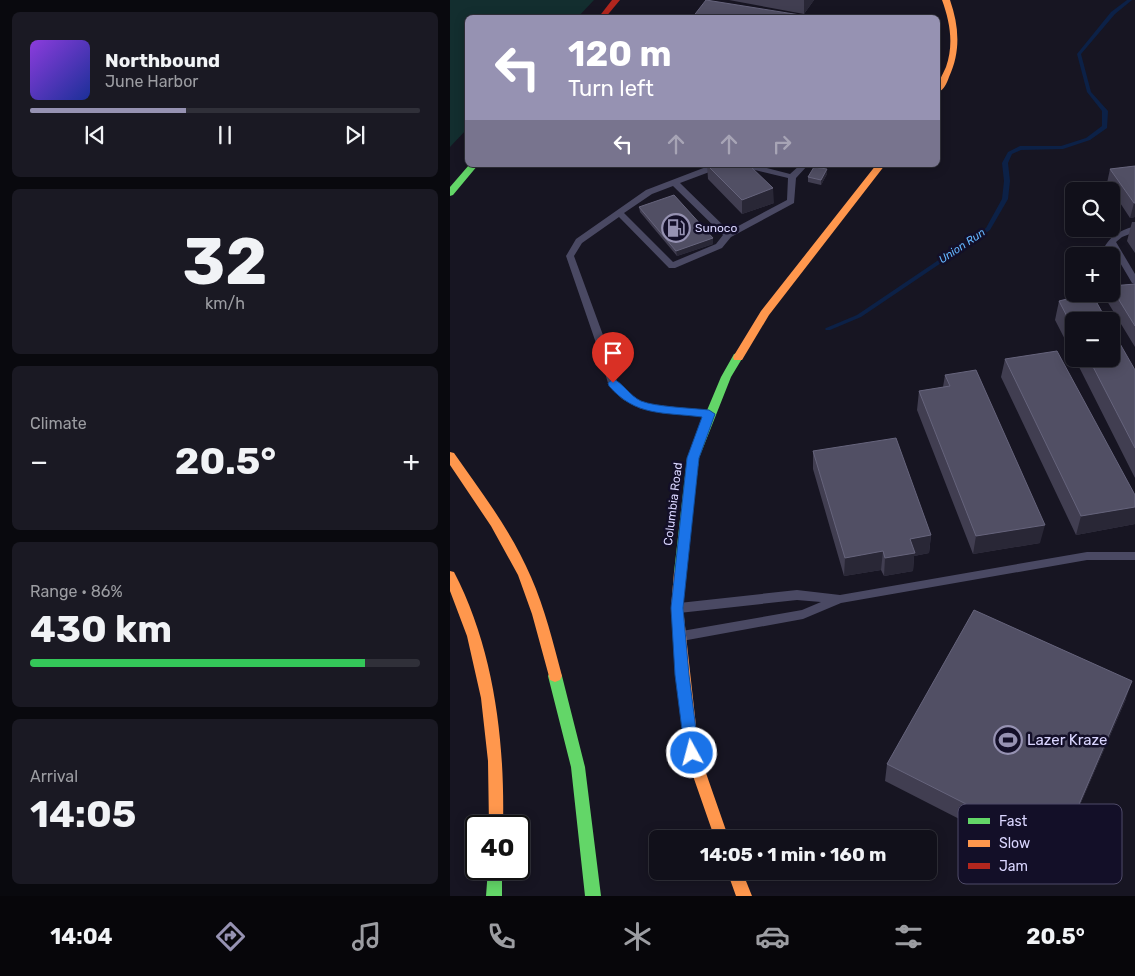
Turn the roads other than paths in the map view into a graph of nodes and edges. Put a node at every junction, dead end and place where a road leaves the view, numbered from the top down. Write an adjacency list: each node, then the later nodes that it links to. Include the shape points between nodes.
1 (616, 0): 3 (main road)
2 (946, 0): 4 (main road, via 955,19 954,58)
3 (604, 15)
4 (940, 86)
5 (472, 167): 12 (main road)
6 (710, 167): 11 (lane)
7 (754, 167): 10 (lane)
8 (802, 167): 10 (lane)
9 (879, 167): 19 (main road, Columbia Road, via 765,313 726,378)
10 (792, 177): 15 (lane, via 791,201)
11 (674, 182): 13 (lane, via 649,192); 15 (lane)
12 (450, 193)
13 (619, 212): 15 (lane, via 672,266 719,246); 19 (lane, via 579,241 570,256 613,383 625,397 641,406)
14 (1135, 228): 16 (lane)
15 (728, 235)
16 (1111, 241): 17 (lane); 18 (lane)
17 (1108, 247)
18 (1135, 281)
19 (709, 414): 24 (main road, Columbia Road, via 693,458)
20 (450, 456): 31 (main road, via 492,515 532,594 578,767)
21 (1135, 556): 23 (lane, via 1087,556)
22 (450, 576): 26 (main road, via 463,600 484,674 494,741)
23 (840, 599): 24 (lane, via 797,595); 25 (lane, via 803,614)
24 (677, 608): 25 (main road, Columbia Road)
25 (678, 636): 27 (main road, Columbia Road, via 692,753)
26 (496, 815)
27 (719, 830)
28 (495, 880): 30 (main road)
29 (738, 880): 32 (main road)
30 (494, 896)
31 (593, 896)
32 (744, 896)

